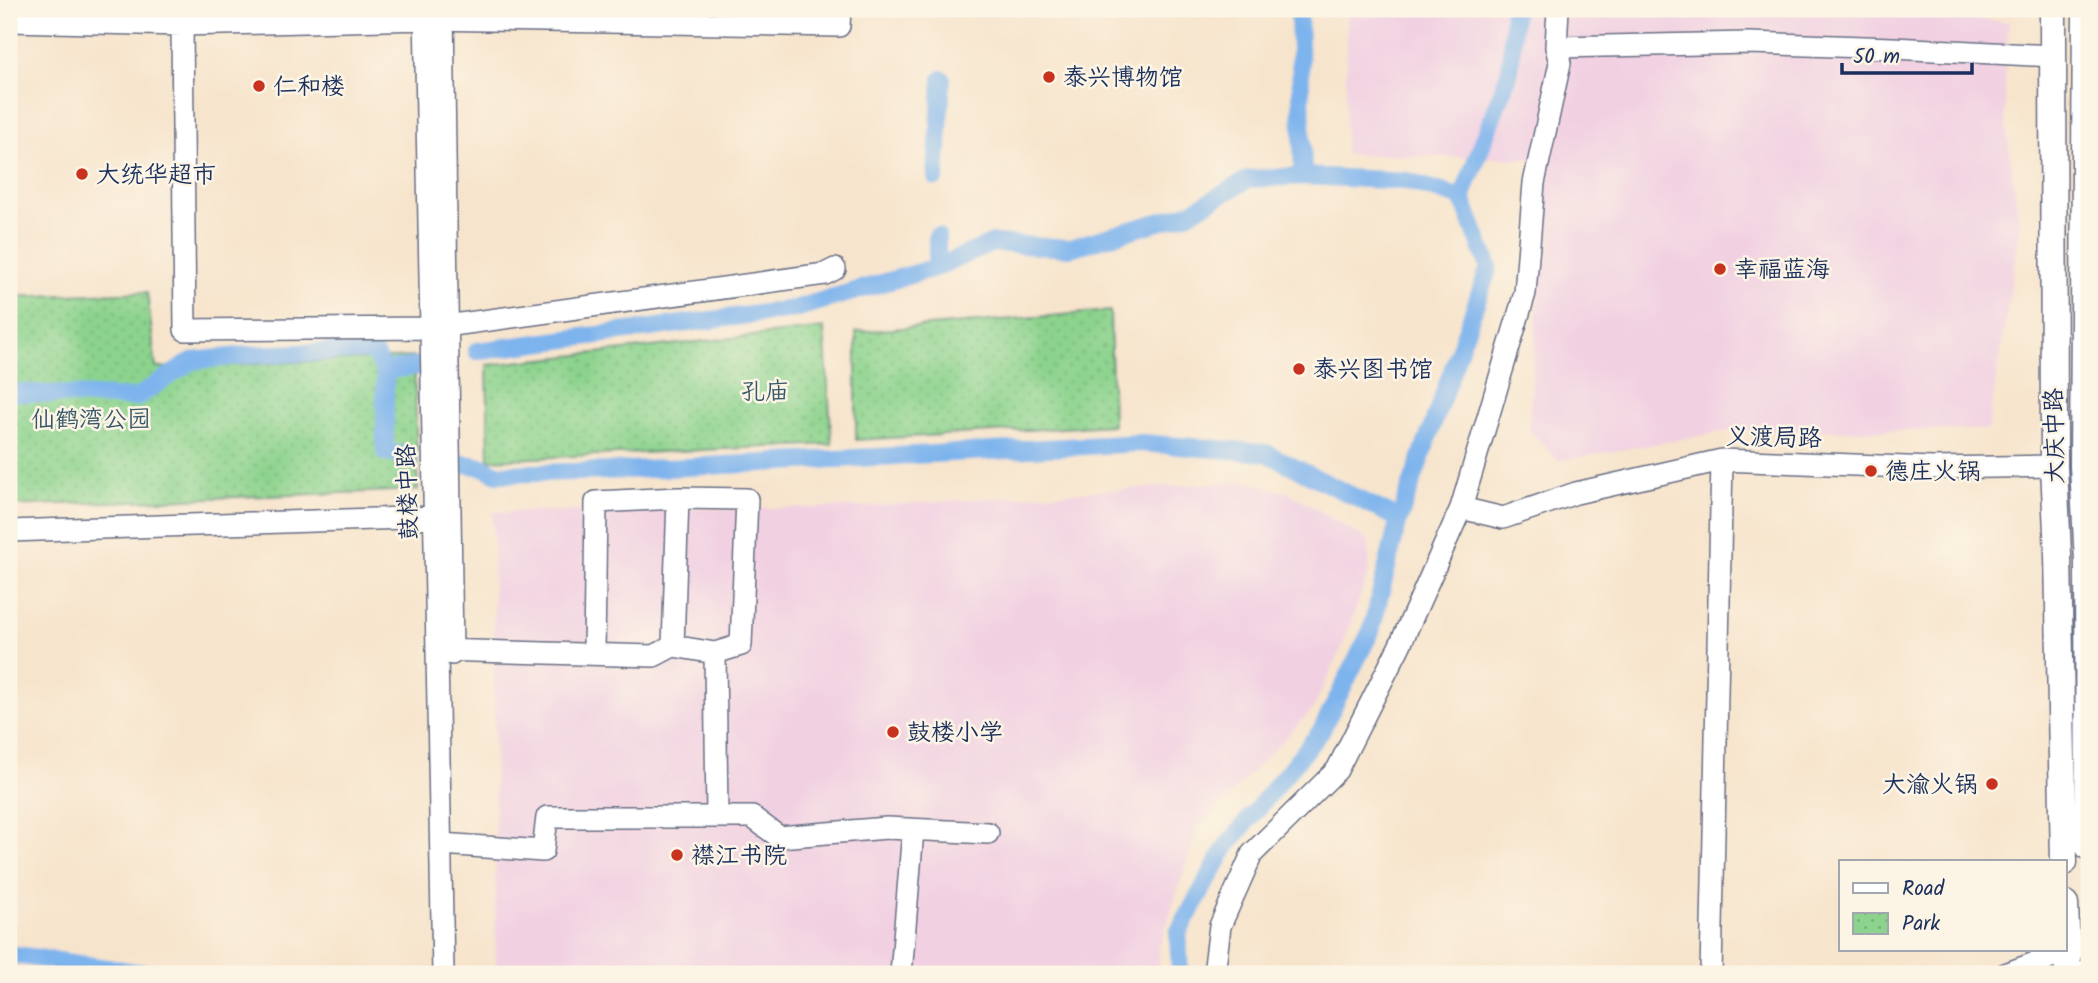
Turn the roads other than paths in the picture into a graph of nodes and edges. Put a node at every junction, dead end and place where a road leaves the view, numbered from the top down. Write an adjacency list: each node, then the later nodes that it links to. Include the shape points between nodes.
1 (1558, 9): 8 (street)
2 (2053, 9): 9 (main road, 大庆中路)
3 (2086, 9): 14 (main road, 大庆中路)
4 (434, 14): 5 (street); 7 (street); 11 (street, 鼓楼中路)
5 (839, 18)
6 (9, 21): 7 (street)
7 (181, 25): 11 (street, via 185,330)
8 (1556, 47): 9 (street, via 1749,43); 16 (street, via 1560,63 1534,183 1525,293)
9 (2054, 56): 13 (main road, 大庆中路)
10 (835, 270): 11 (street)
11 (440, 327): 17 (street, 鼓楼中路, via 432,484); 21 (street)
12 (1722, 460): 13 (street, 义渡局路, via 1932,468); 16 (street, 义渡局路, via 1576,493 1503,517); 36 (street)
13 (2054, 466): 29 (main road, 大庆中路)
14 (2086, 466): 19 (main road, 大庆中路)
15 (678, 498): 20 (street); 22 (street, via 747,499 741,645); 23 (street, via 596,502)
16 (1461, 508): 35 (street, via 1337,770 1252,854 1220,926)
17 (435, 517): 18 (street); 21 (street, 鼓楼中路)
18 (9, 531)
19 (2088, 562): 28 (main road, 大庆中路)
20 (673, 646): 22 (street); 23 (street, via 654,656)
21 (445, 650): 23 (street); 27 (street, 鼓楼中路)
22 (715, 653): 24 (street)
23 (594, 654)
24 (717, 817): 25 (street, via 752,817 779,837); 27 (street, via 547,817 542,851)
25 (912, 830): 26 (street); 34 (street)
26 (988, 833)
27 (448, 845): 32 (street, 鼓楼中路); 33 (street)
28 (2089, 847)
29 (2064, 860)
30 (2065, 959): 31 (street); 37 (street)
31 (2089, 970)
32 (443, 974)
33 (458, 974)
34 (901, 974)
35 (1214, 974)
36 (1711, 974)
37 (2005, 974)

